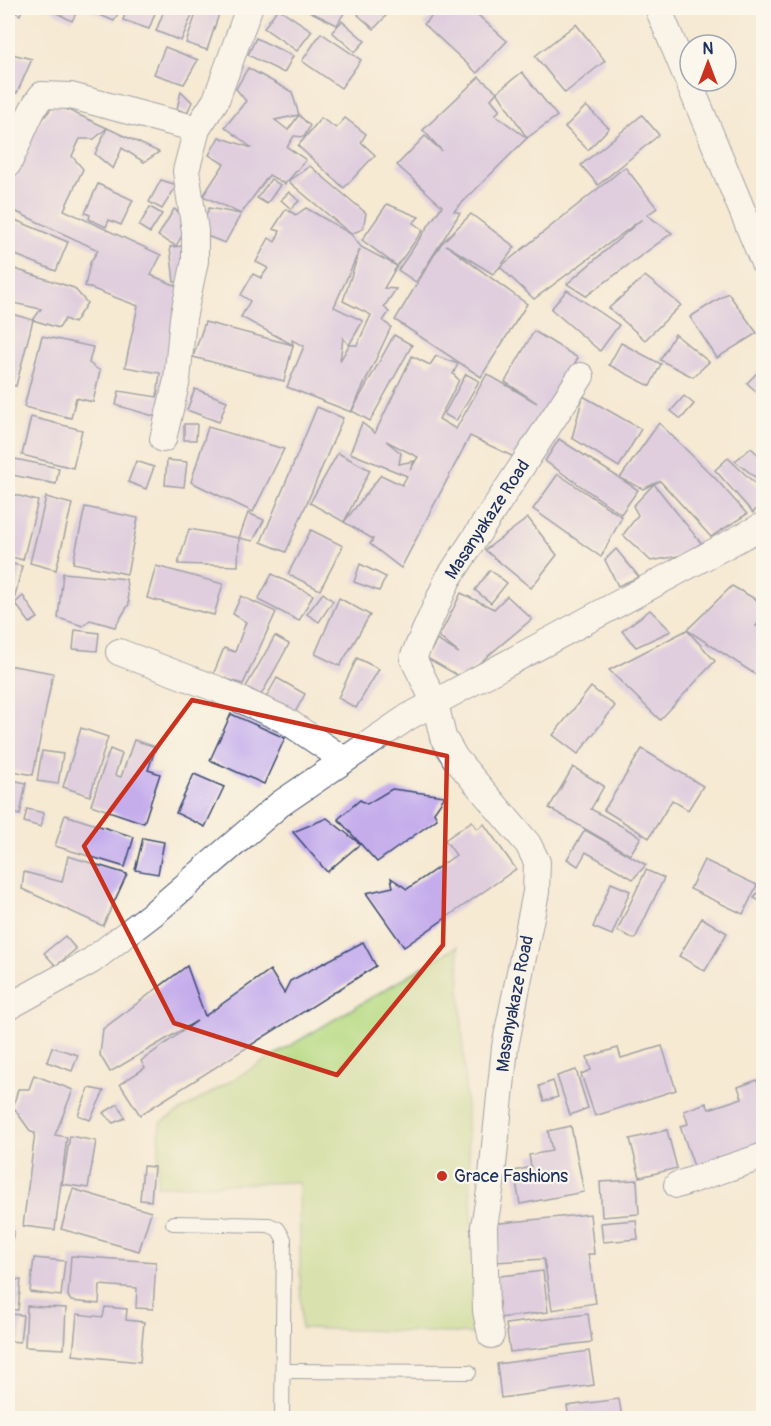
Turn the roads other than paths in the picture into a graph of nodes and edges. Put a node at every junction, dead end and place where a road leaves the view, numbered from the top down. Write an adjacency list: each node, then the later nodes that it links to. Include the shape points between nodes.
1 (249, 8): 3 (street, via 216,100)
2 (658, 8): 5 (street)
3 (198, 129): 4 (street, via 70,96 42,95); 7 (street, via 186,171 195,261)
4 (8, 164)
5 (764, 263)
6 (580, 376): 10 (street, Masanyakaze Road, via 448,579 413,658)
7 (164, 439)
8 (764, 525): 10 (street)
9 (119, 652): 11 (street, via 285,720)
10 (435, 703): 11 (street); 16 (street, Masanyakaze Road, via 443,737 455,758 528,844 537,862 536,892 505,1047 484,1226 486,1311)
11 (343, 759): 12 (street, via 280,804 155,912 91,961)
12 (8, 1007)
13 (764, 1156): 14 (street)
14 (677, 1185)
15 (173, 1223): 17 (lane, via 259,1224 278,1229 284,1239)
16 (491, 1335)
17 (283, 1371): 18 (lane); 19 (lane)
18 (469, 1372)
19 (282, 1419)

